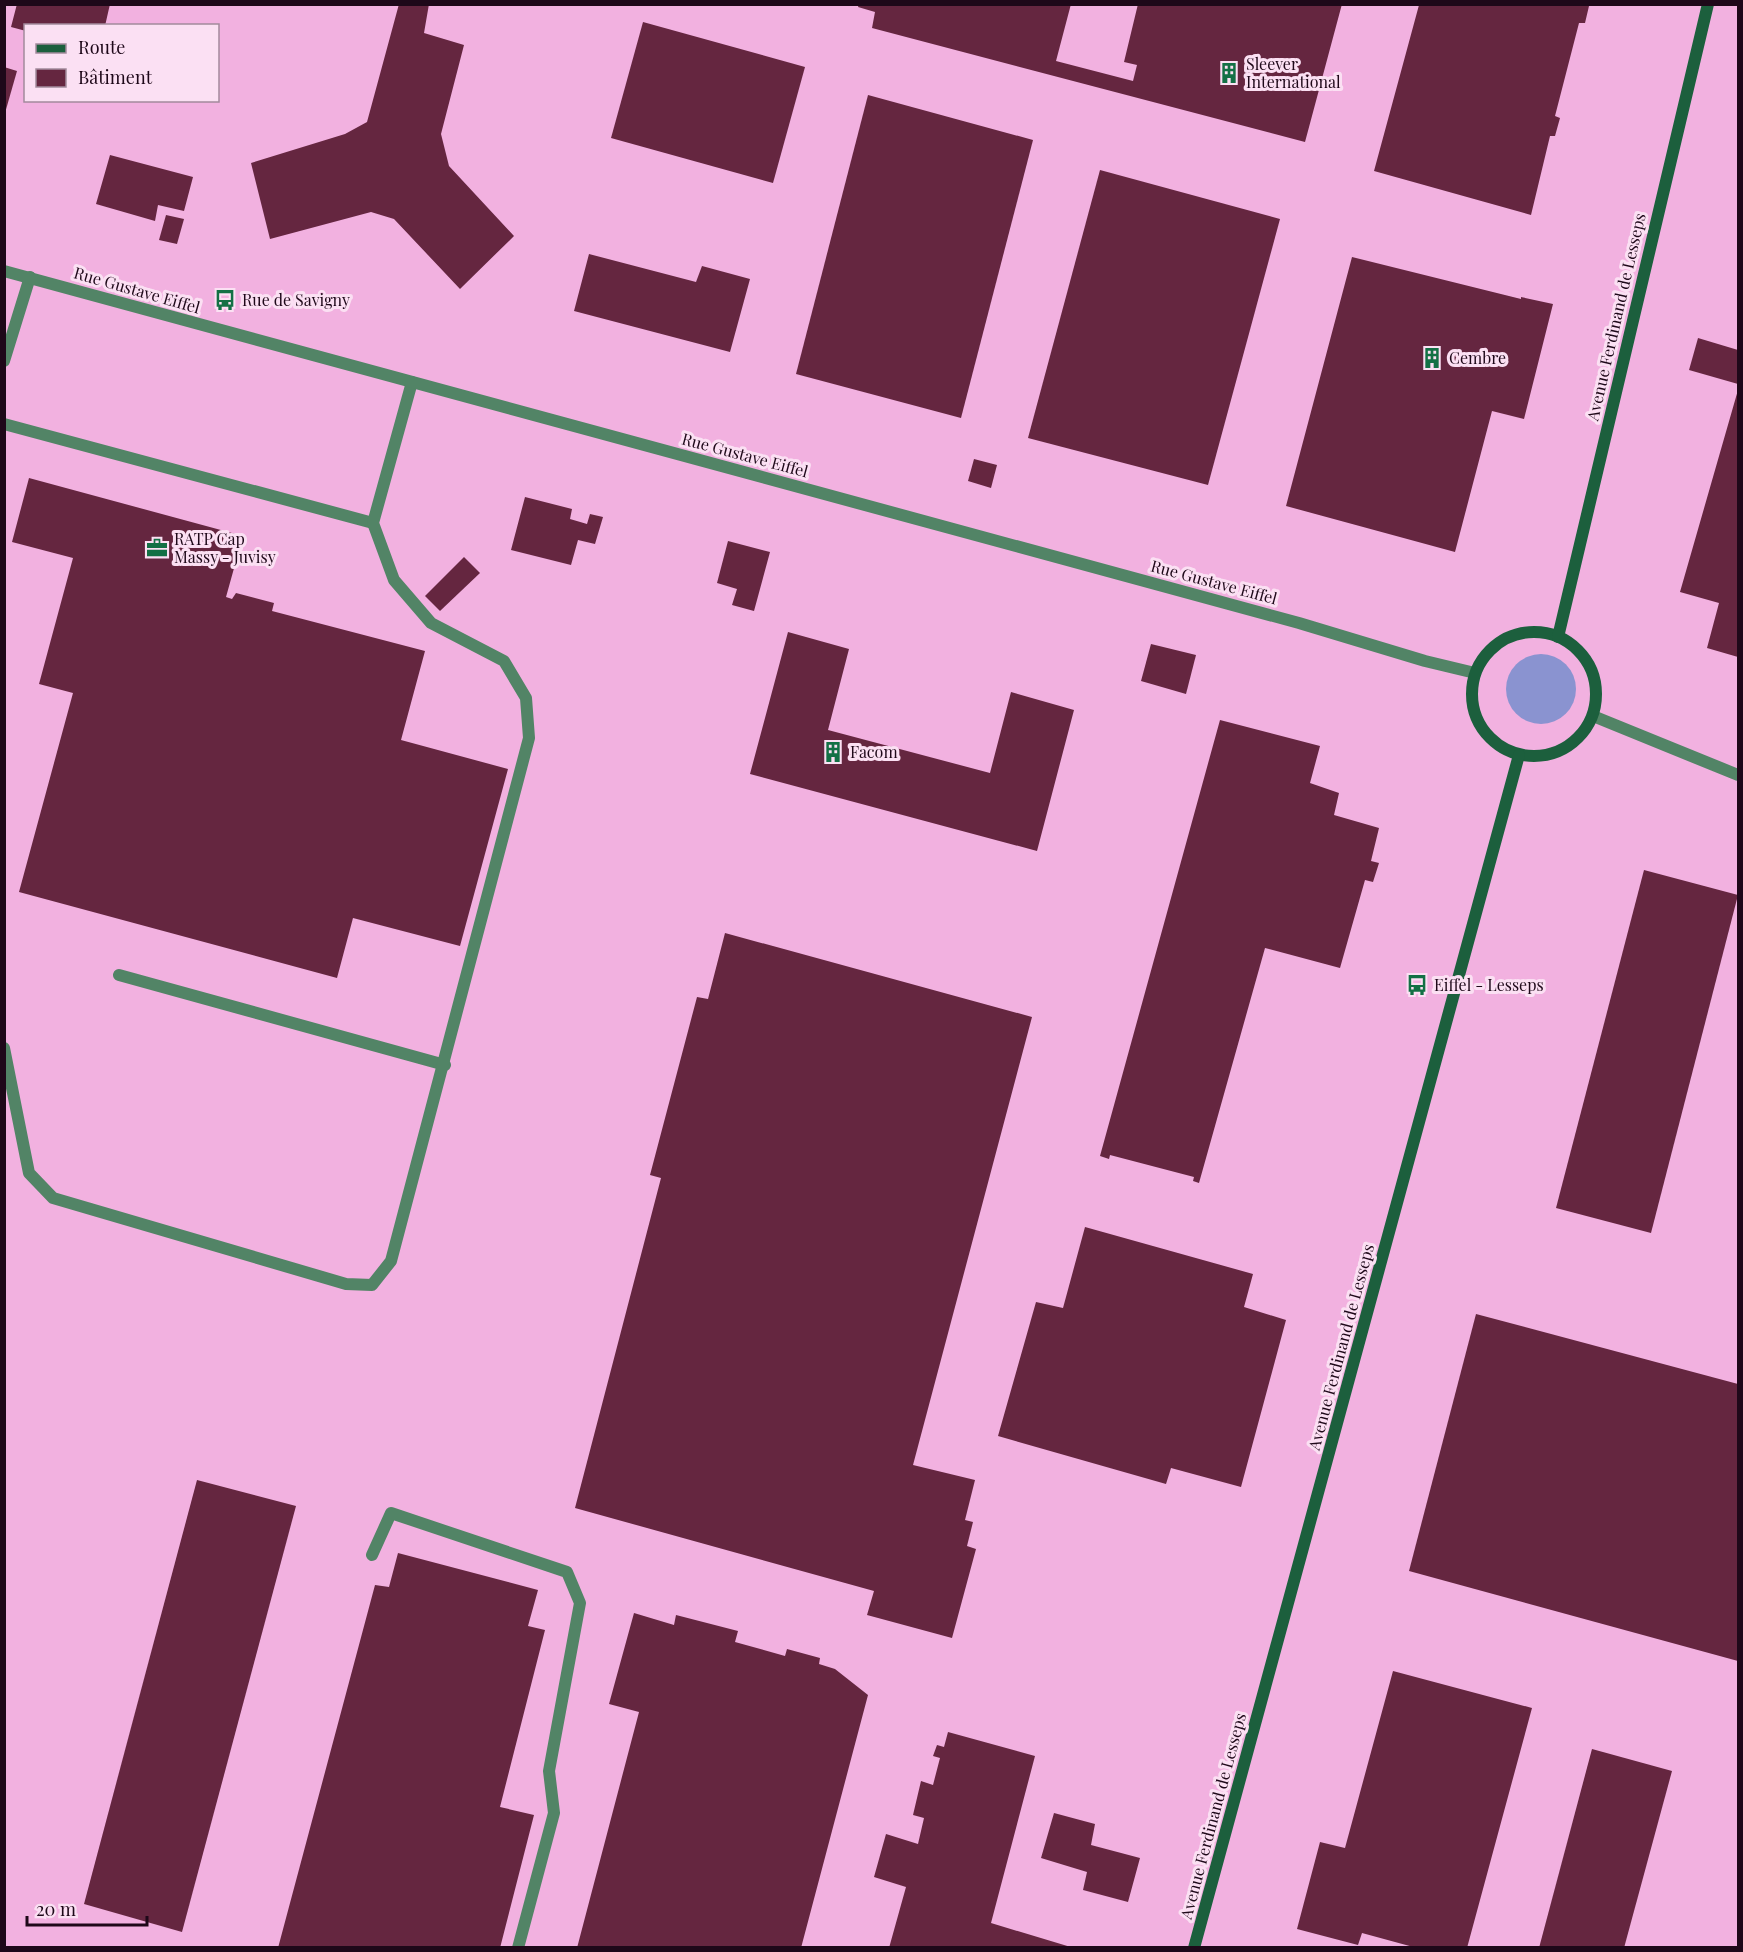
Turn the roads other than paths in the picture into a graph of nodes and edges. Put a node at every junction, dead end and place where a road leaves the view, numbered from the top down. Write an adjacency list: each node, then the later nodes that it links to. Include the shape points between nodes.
1 (1708, 4): 8 (main road, Avenue Ferdinand de Lesseps)
2 (4, 271): 3 (street, Rue Gustave Eiffel)
3 (30, 277): 4 (street); 5 (street, Rue Gustave Eiffel)
4 (4, 361)
5 (412, 382): 7 (street); 9 (street, Rue Gustave Eiffel)
6 (4, 424): 7 (street)
7 (373, 523): 15 (street, via 393,580 431,623 504,661 526,698 530,738)
8 (1558, 637): 9 (main road, via 1542,633 1509,637 1483,658); 10 (main road, via 1587,662 1595,688)
9 (1475, 673): 11 (main road, via 1473,708 1479,724 1489,738)
10 (1593, 716): 11 (main road, via 1584,732 1555,753); 12 (street)
11 (1519, 755): 18 (main road, Avenue Ferdinand de Lesseps)
12 (1738, 775)
13 (118, 975): 15 (street)
14 (4, 1048): 15 (street, via 29,1173 53,1198 346,1284 372,1285 391,1261)
15 (445, 1065)
16 (372, 1555): 17 (street, via 391,1513 567,1572 580,1603 549,1771 554,1814)
17 (518, 1947)
18 (1194, 1947)

